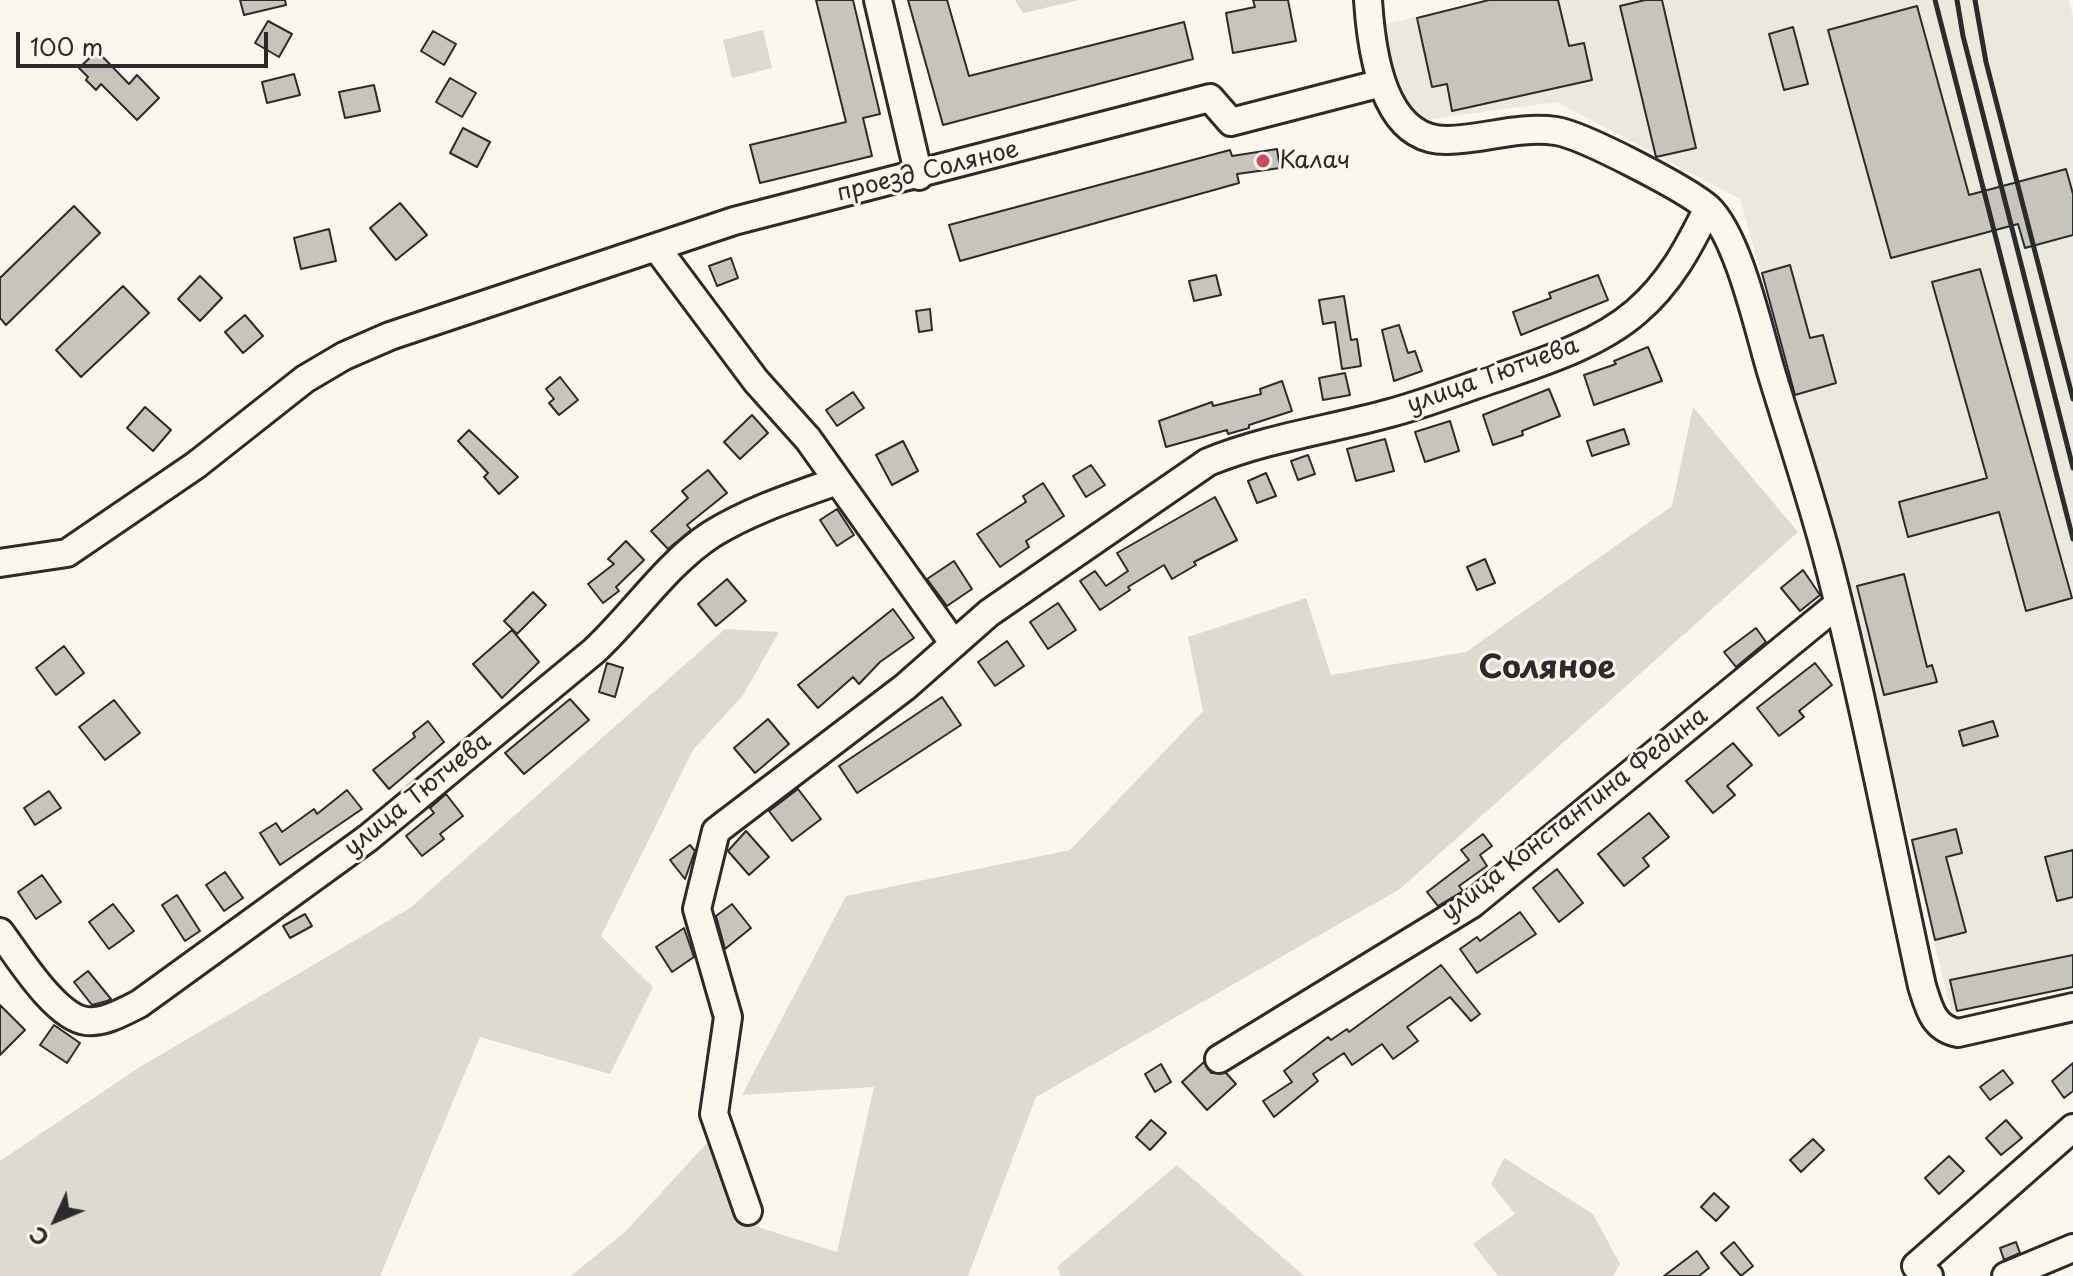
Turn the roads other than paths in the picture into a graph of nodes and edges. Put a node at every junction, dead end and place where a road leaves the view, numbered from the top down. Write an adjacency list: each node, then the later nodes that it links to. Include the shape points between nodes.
1 (878, 0): 4 (street)
2 (1368, 0): 3 (street, via 1371,42)
3 (1382, 83): 4 (street, проезд Соляное, via 1231,122 1210,98); 5 (street, via 1398,113 1425,137 1557,131 1593,143)
4 (919, 176): 6 (street, проезд Соляное, via 737,220)
5 (1708, 208): 9 (street, via 1722,226 1744,280); 10 (street, улица Тютчева, via 1662,286 1636,313 1603,334 1534,365 1391,413 1248,446 1208,462 1019,592)
6 (656, 247): 7 (street); 8 (street, проезд Соляное, via 344,356 67,553)
7 (837, 481): 10 (street); 11 (street, улица Тютчева, via 750,513 711,535 594,651 368,838 139,1004 107,1019 85,1021 65,1013)
8 (0, 563)
9 (1838, 604): 12 (street, via 1931,1014 1947,1031 1958,1033); 13 (street, улица Константина Федина, via 1472,904)
10 (954, 644): 15 (street, улица Тютчева, via 716,831 697,909 728,1017 714,1114)
11 (0, 932)
12 (2073, 1007)
13 (1219, 1059)
14 (2073, 1128): 17 (street, via 1916,1266)
15 (748, 1211)
16 (2073, 1248): 18 (street)
17 (1929, 1276)
18 (2006, 1276)

